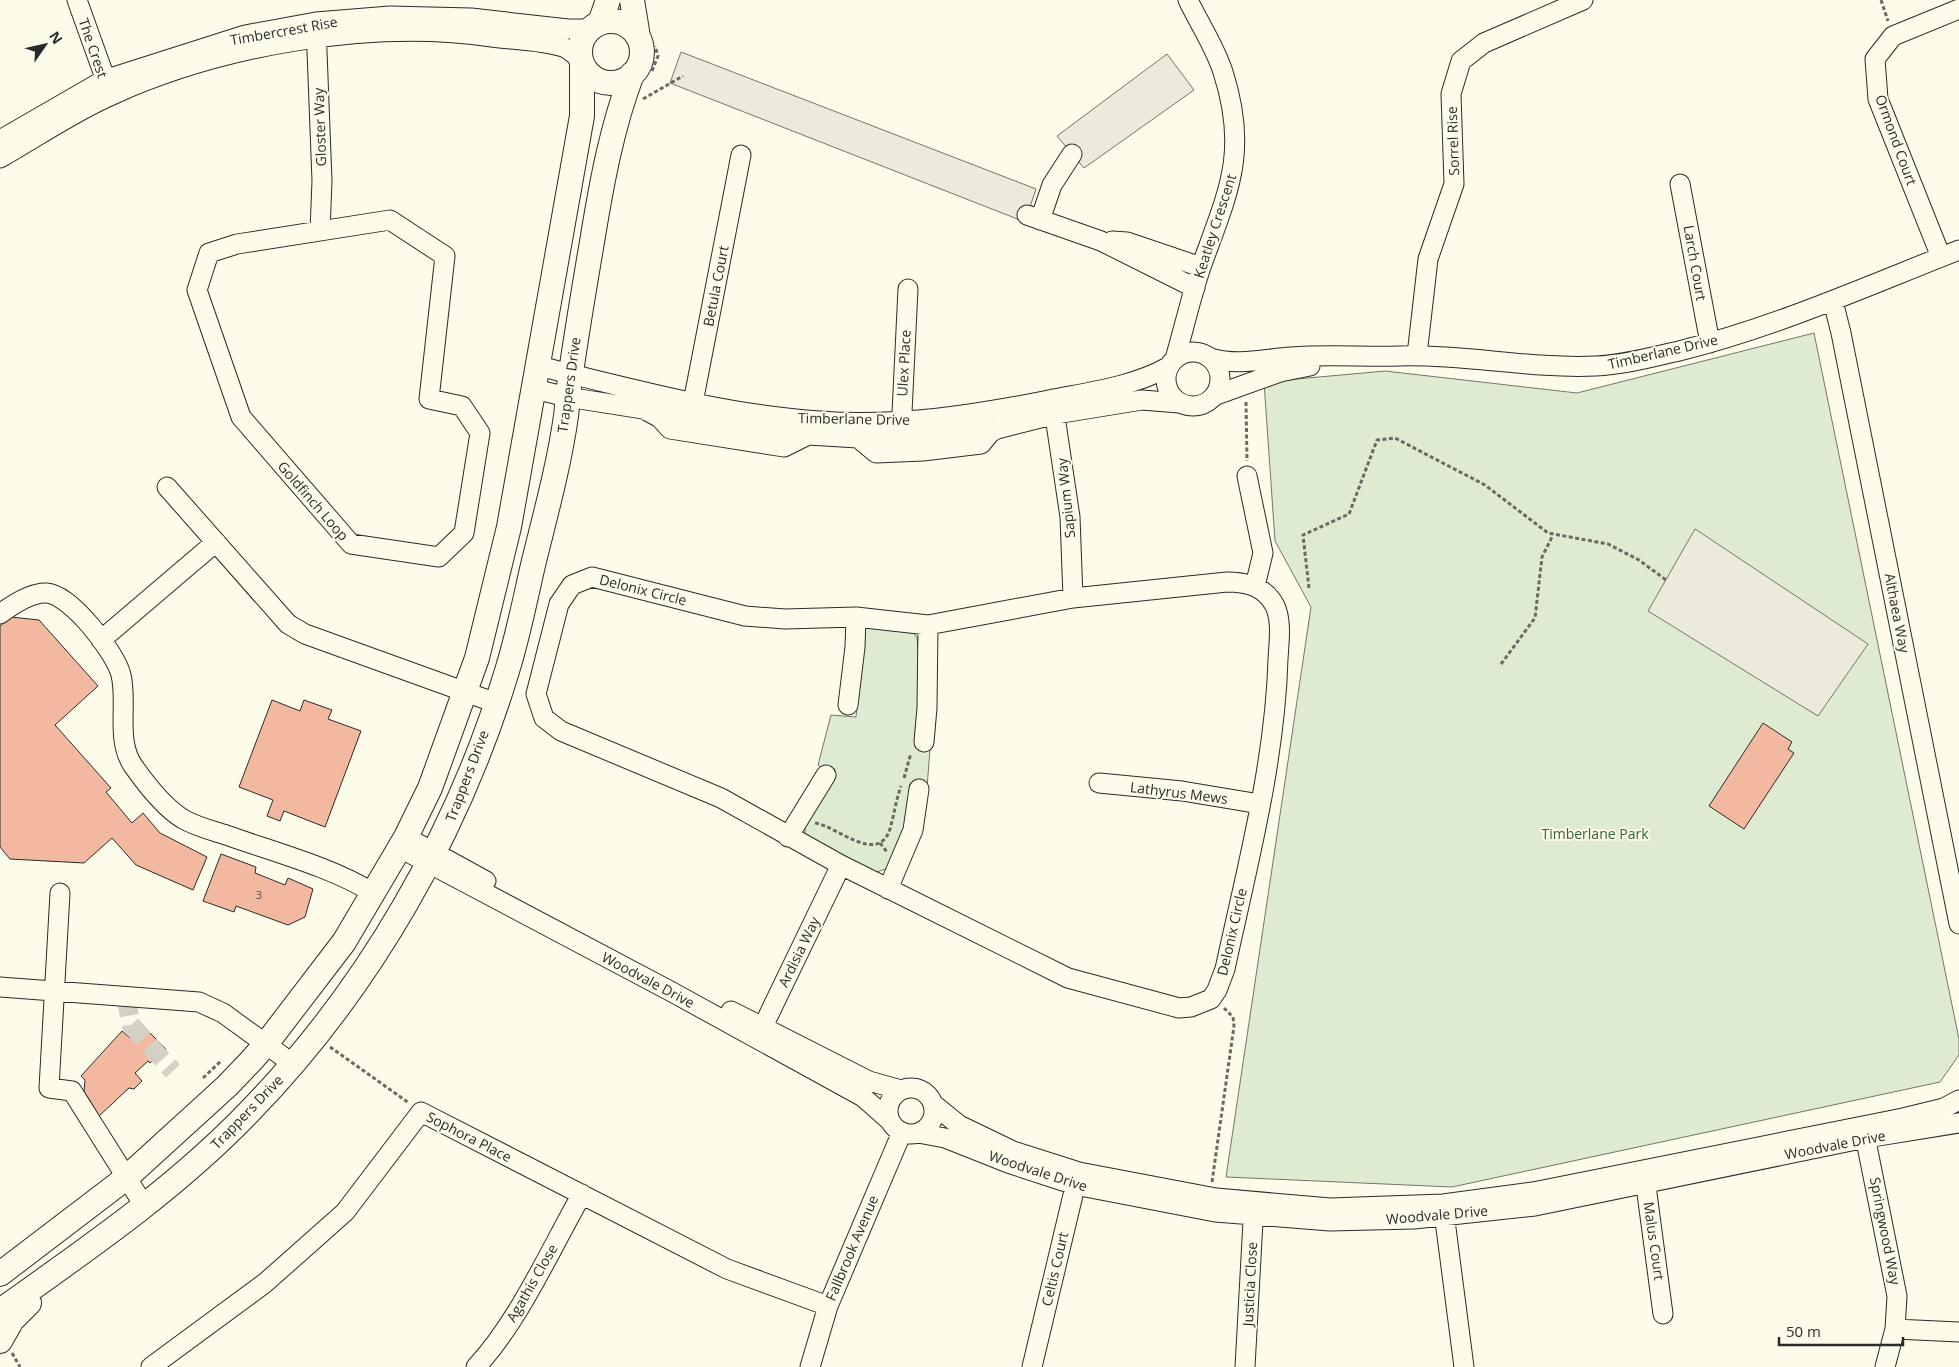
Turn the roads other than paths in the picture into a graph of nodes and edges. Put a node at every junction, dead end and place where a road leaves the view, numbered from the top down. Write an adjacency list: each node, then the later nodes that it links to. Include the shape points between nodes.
1 (77, 0): 12 (street, The Crest)
2 (608, 0): 7 (main road)
3 (632, 0): 9 (main road)
4 (1188, 0): 22 (street, Keatley Crescent, via 1222,71 1236,148 1227,198)
5 (1583, 0): 28 (street, Sorrel Rise, via 1484,43 1461,61 1451,94 1454,184 1428,259)
6 (1959, 9): 21 (street, Ormond Court, via 1893,36 1875,59 1878,99)
7 (595, 26): 8 (street, Timbercrest Rise, via 568,29 471,18 390,16); 9 (main road, via 611,21 622,22); 10 (main road, via 582,40)
8 (316, 30): 10 (street, Timbercrest Rise, via 470,33 564,47); 12 (street, Timbercrest Rise, via 245,35); 18 (street, Gloster Way, via 322,181)
9 (638, 36): 11 (main road, via 642,57)
10 (582, 62): 11 (main road, via 589,74 605,82 616,82); 32 (main road, via 582,116)
11 (632, 74): 33 (main road, Trappers Drive, via 606,160 576,331)
12 (108, 87): 13 (street, Timbercrest Rise); 16 (street, Timbercrest Rise)
13 (0, 140)
14 (1072, 154): 19 (street, via 1034,218)
15 (742, 156): 40 (street, Betula Court)
16 (0, 158)
17 (1680, 184): 27 (street, Larch Court)
18 (320, 231): 18 (street, Goldfinch Loop, via 237,244 210,253 197,290 241,417 350,544 439,557 464,533 480,433 462,406 429,399 445,256 390,220)
19 (1101, 240): 22 (street, via 1127,242); 23 (street)
20 (1959, 250): 21 (street, Timberlane Drive)
21 (1941, 257): 25 (street, Timberlane Drive)
22 (1201, 268): 23 (street, Keatley Crescent)
23 (1195, 288): 26 (street, Keatley Crescent)
24 (908, 289): 41 (street, Ulex Place)
25 (1833, 301): 27 (street, Timberlane Drive); 69 (street, Althaea Way)
26 (1189, 311): 29 (street, Keatley Crescent, via 1195,340); 31 (street, Keatley Crescent)
27 (1710, 343): 28 (street, Timberlane Drive, via 1598,366 1556,367)
28 (1417, 355): 30 (street, Timberlane Drive)
29 (1207, 356): 30 (street, Timberlane Drive, via 1228,363 1292,357); 31 (street, via 1188,352); 35 (street, via 1220,372 1220,387)
30 (1350, 357): 35 (street, Timberlane Drive, via 1280,372)
31 (1172, 363): 37 (street, via 1166,375 1169,391); 38 (street, Timberlane Drive, via 1151,377)
32 (538, 366): 33 (street, Timberlane Drive); 34 (main road)
33 (572, 374): 36 (main road, Trappers Drive); 40 (street, Timberlane Drive)
34 (534, 389): 36 (street, Timberlane Drive); 54 (main road, via 509,527 477,658)
35 (1216, 395): 37 (street, via 1203,405)
36 (567, 397): 39 (street, Timberlane Drive); 55 (main road, Trappers Drive, via 567,413 540,537)
37 (1179, 403): 38 (street, Timberlane Drive, via 1142,400)
38 (1054, 407): 41 (street, Timberlane Drive, via 1000,410); 42 (street, Timberlane Drive); 49 (street, Sapium Way, via 1070,517)
39 (639, 408): 40 (street, Timberlane Drive); 43 (street, Timberlane Drive, via 655,414 670,429 712,437 784,447)
40 (692, 409): 41 (street, Timberlane Drive); 43 (street, Timberlane Drive)
41 (901, 429): 42 (street, Timberlane Drive); 44 (street, Timberlane Drive)
42 (997, 429): 44 (street, Timberlane Drive, via 981,444 900,453 876,453)
43 (808, 435): 44 (street, Timberlane Drive)
44 (858, 438)
45 (1247, 476): 48 (street, via 1262,553)
46 (167, 487): 47 (street)
47 (216, 542): 53 (street); 54 (street, via 288,624 305,634)
48 (1255, 586): 49 (street, Delonix Circle, via 1227,582); 61 (street, Delonix Circle, via 1275,606 1279,634 1276,714)
49 (1073, 598): 52 (street, Delonix Circle)
50 (0, 614): 53 (street, via 37,593 50,593 64,601)
51 (856, 617): 52 (street, Delonix Circle); 56 (street); 62 (street, Delonix Circle, via 785,619 746,616 592,577 572,585 559,604 536,694 544,718 561,731)
52 (928, 625): 57 (street, via 928,708)
53 (101, 640): 68 (street, via 117,661 122,676 126,751 133,766 172,811 202,827 351,881)
54 (464, 692): 55 (street); 63 (main road, via 430,788)
55 (496, 703): 64 (main road, Trappers Drive, via 444,836)
56 (848, 705)
57 (918, 747)
58 (826, 775): 62 (street)
59 (1099, 783): 61 (street, Lathyrus Mews, via 1182,791)
60 (919, 789): 66 (street, via 913,830)
61 (1260, 804): 66 (street, Delonix Circle, via 1218,990 1211,998 1191,1007 1179,1008 1068,978)
62 (792, 829): 65 (street, Delonix Circle)
63 (403, 842): 64 (street, Woodvale Drive); 68 (main road)
64 (430, 857): 72 (street, Woodvale Drive, via 605,946); 74 (main road, Trappers Drive, via 376,955)
65 (842, 865): 66 (street, Delonix Circle); 72 (street, Ardisia Way)
66 (888, 889)
67 (60, 893): 71 (street)
68 (373, 893): 73 (main road, via 344,942)
69 (1959, 924)
70 (0, 987): 71 (street)
71 (53, 991): 73 (street, via 199,1002 223,1013); 82 (street, via 49,1088 72,1091)
72 (760, 1033): 75 (street, Woodvale Drive, via 869,1081); 79 (street, Woodvale Drive, via 863,1097)
73 (266, 1044): 74 (street); 82 (main road, via 227,1086)
74 (293, 1064): 87 (main road, Trappers Drive, via 248,1114)
75 (901, 1090): 77 (street, via 916,1088 923,1091); 79 (street, via 890,1100 888,1107)
76 (1959, 1100): 80 (street, Woodvale Drive, via 1944,1108)
77 (933, 1104): 79 (street, via 930,1124); 83 (street, Woodvale Drive, via 959,1125)
78 (1959, 1123): 80 (street, Woodvale Drive)
79 (904, 1129): 83 (street, Woodvale Drive, via 945,1138 1008,1163); 89 (street, Fallbrook Avenue)
80 (1865, 1132): 81 (street, Woodvale Drive); 92 (street, Springwood Way, via 1893,1266 1897,1296)
81 (1645, 1175): 86 (street, Woodvale Drive, via 1536,1206); 91 (street, Malus Court)
82 (126, 1178): 87 (street); 88 (main road)
83 (1077, 1178): 85 (street, Woodvale Drive, via 1214,1212); 98 (street, Celtis Court)
84 (582, 1194): 89 (street, Sophora Place, via 727,1269); 95 (street, Agathis Close); 96 (street, Sophora Place, via 422,1112 345,1212 265,1283)
85 (1254, 1208): 86 (street, Woodvale Drive, via 1330,1221); 99 (street, Justicia Close)
86 (1444, 1210): 100 (street)
87 (137, 1214): 90 (main road, Trappers Drive); 94 (main road, via 23,1308)
88 (0, 1274)
89 (828, 1306): 97 (street, Fallbrook Avenue)
90 (0, 1312)
91 (1663, 1314)
92 (1895, 1329): 93 (street); 101 (street, Springwood Way)
93 (1959, 1332)
94 (0, 1341)
95 (485, 1364)
96 (151, 1367)
97 (810, 1367)
98 (1032, 1367)
99 (1245, 1367)
100 (1464, 1367)
101 (1885, 1367)

